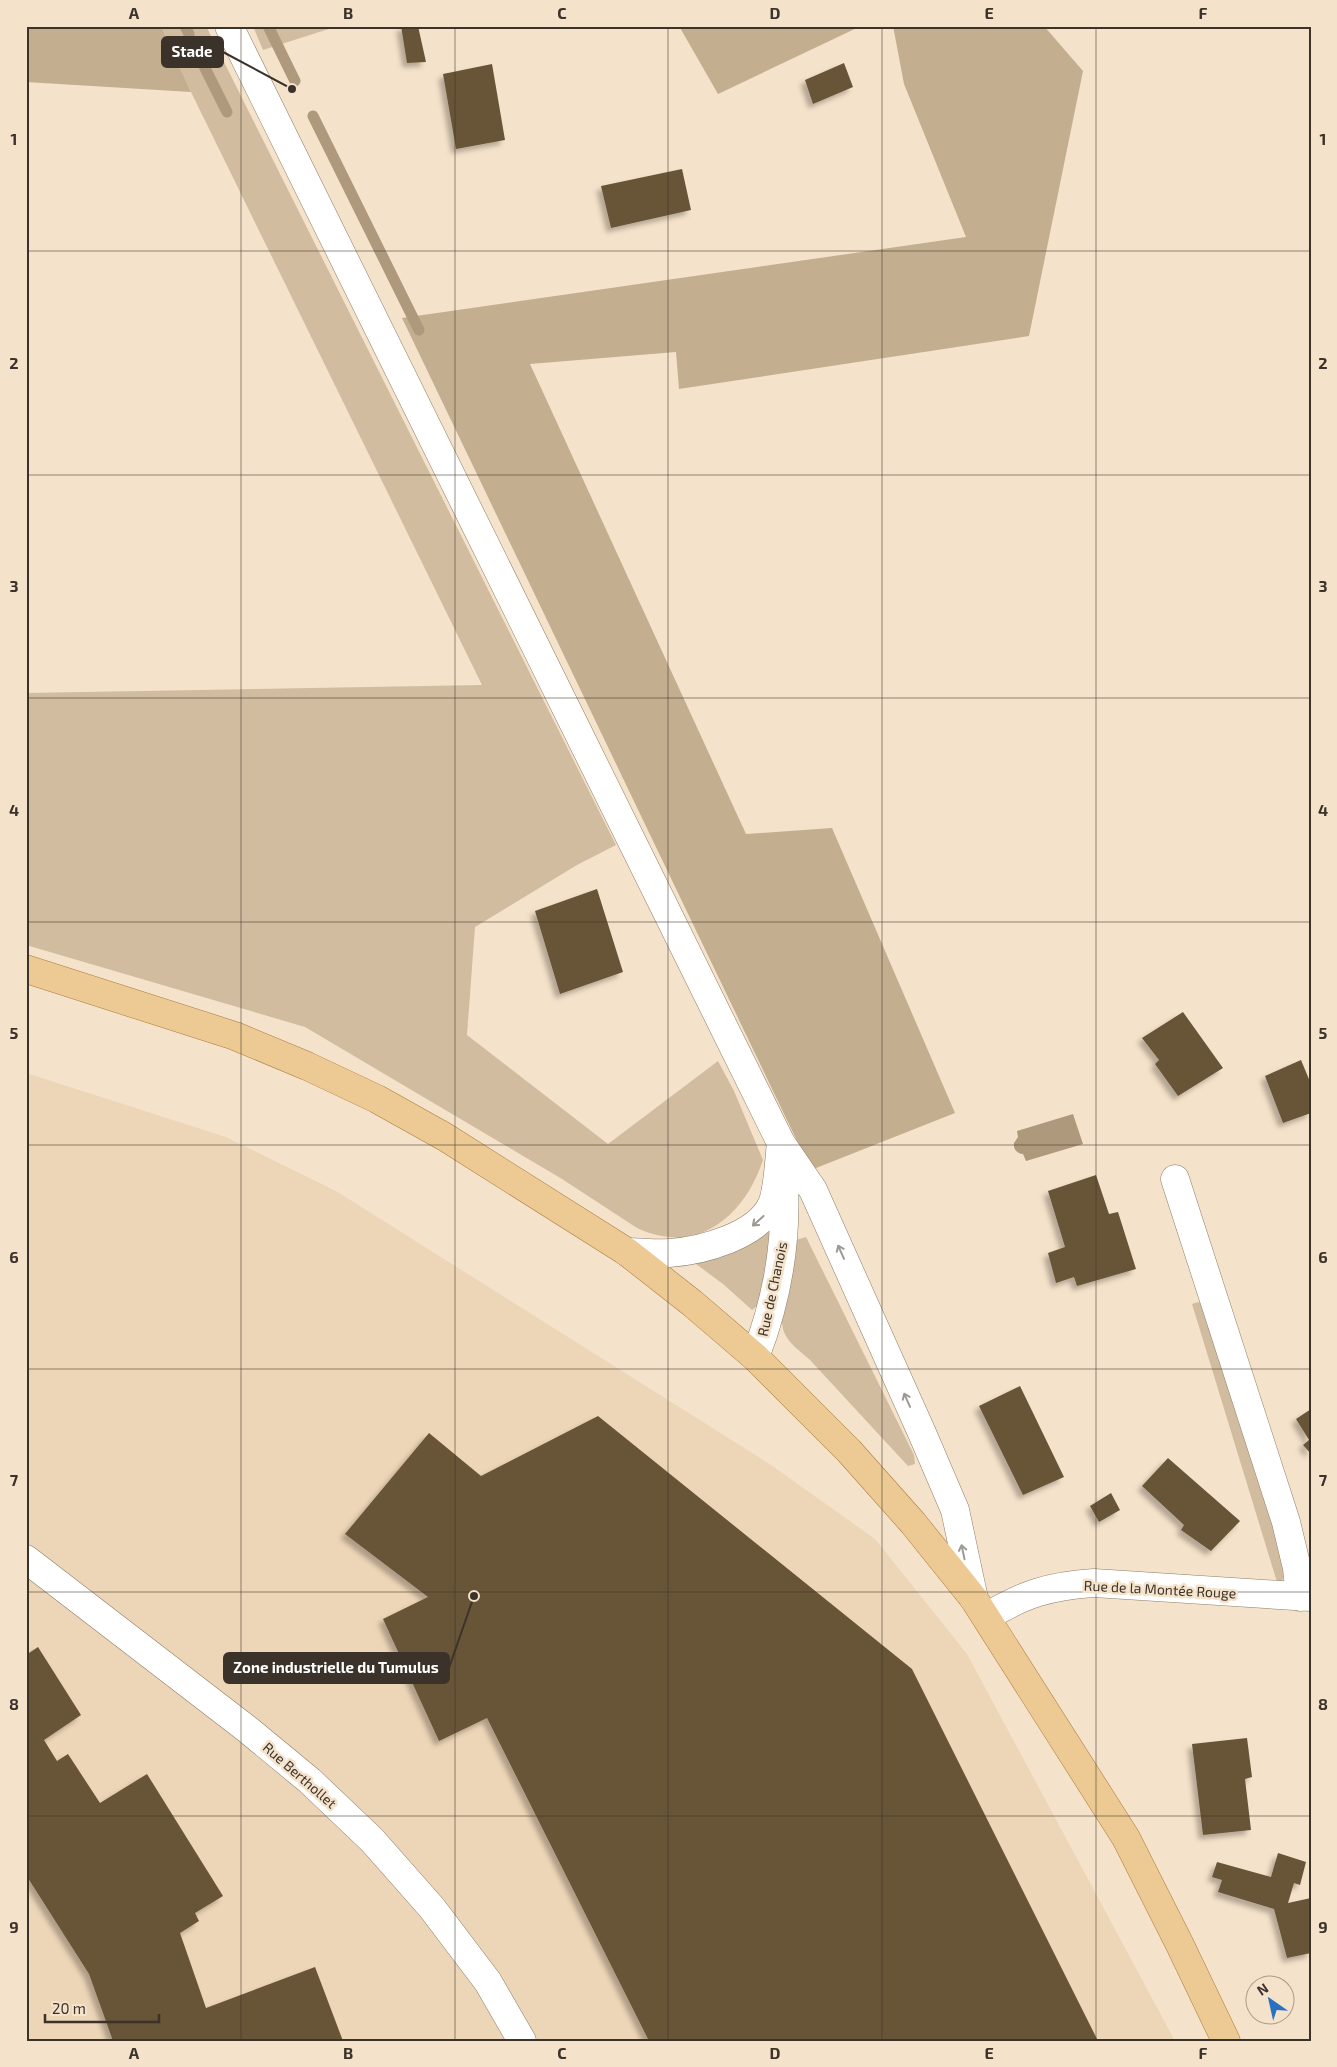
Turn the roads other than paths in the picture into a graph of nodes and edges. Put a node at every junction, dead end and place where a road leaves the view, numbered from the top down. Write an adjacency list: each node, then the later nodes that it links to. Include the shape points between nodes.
1 (229, 26): 3 (street)
2 (26, 968): 5 (main road, via 235,1036 351,1087 445,1137)
3 (781, 1143): 5 (street, one-way to 5, via 772,1203 756,1224 739,1235 697,1248 670,1253); 6 (street, Rue de Chanois, via 785,1214 782,1253 766,1330); 9 (street, one-way to 3, via 955,1510 922,1432 813,1190)
4 (1175, 1179): 8 (street, via 1286,1522)
5 (627, 1252): 6 (main road)
6 (755, 1357): 9 (main road, via 849,1451 913,1522)
7 (26, 1559): 10 (street, Rue Berthollet, via 247,1729 372,1840 432,1908 488,1982)
8 (1305, 1597): 9 (street, Rue de la Montée Rouge, via 1094,1583 1056,1587)
9 (980, 1608): 11 (main road, via 1126,1838)
10 (522, 2041)
11 (1226, 2041)

